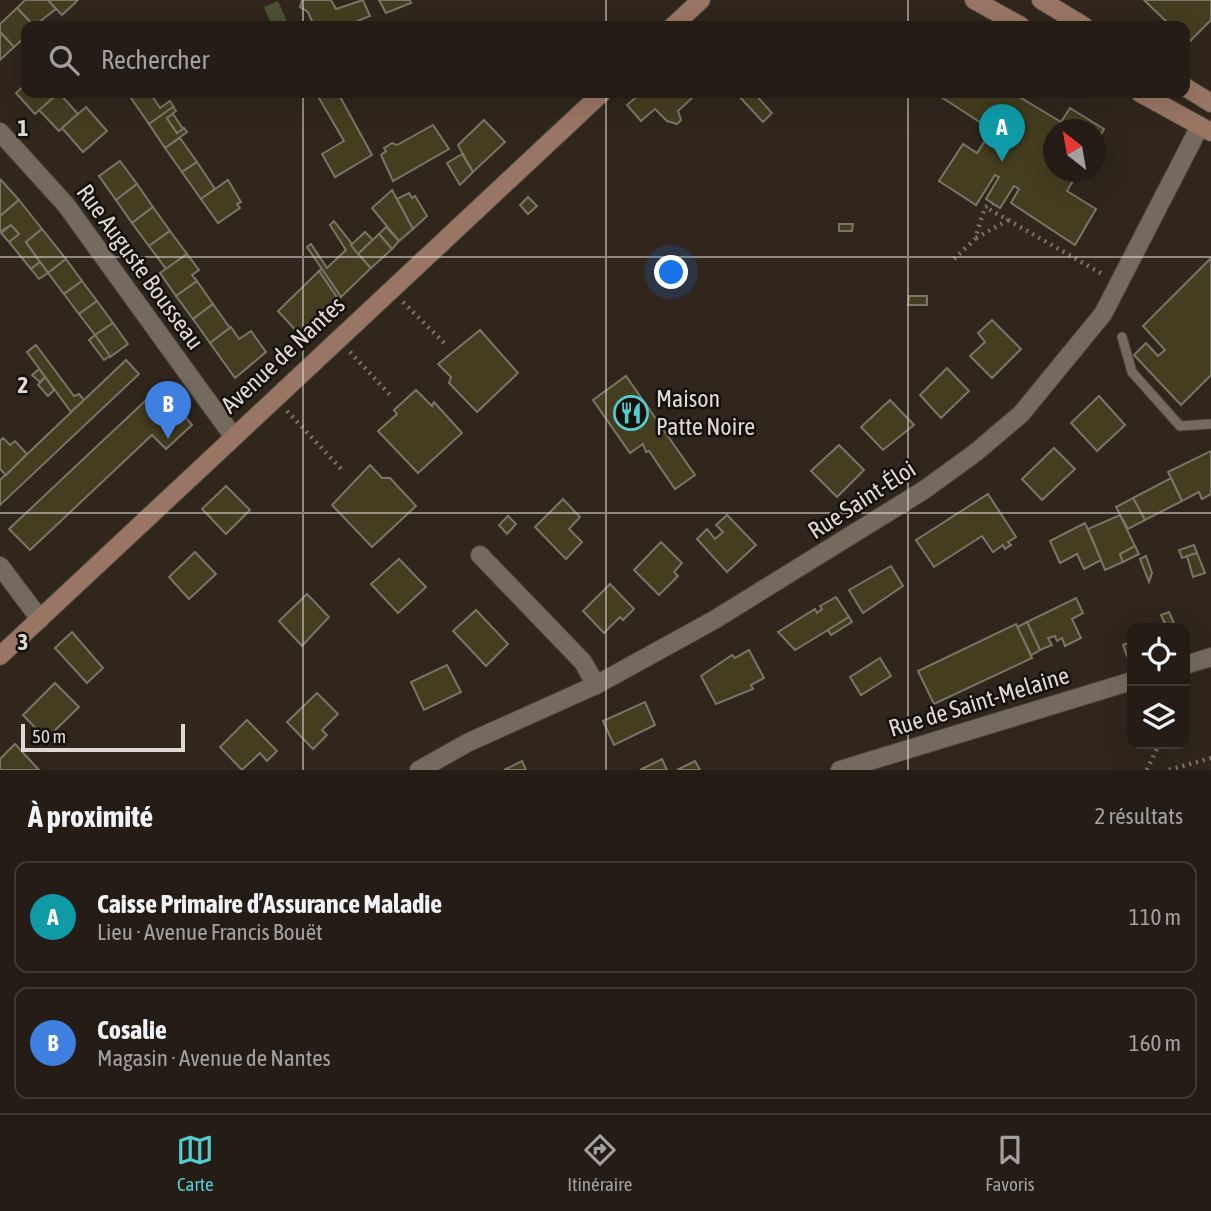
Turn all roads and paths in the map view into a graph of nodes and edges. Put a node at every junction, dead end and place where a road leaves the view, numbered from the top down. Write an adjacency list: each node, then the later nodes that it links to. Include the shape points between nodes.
1 (701, 0): 4 (main road)
2 (974, 0): 5 (main road)
3 (1041, 0): 6 (main road)
4 (678, 21)
5 (1012, 21)
6 (1076, 21)
7 (1190, 90): 10 (main road)
8 (597, 98): 19 (main road, Avenue de Nantes)
9 (1149, 98): 11 (main road)
10 (1211, 103)
11 (1206, 129): 18 (street, Rue Saint-Éloi)
12 (0, 132): 26 (street, Rue Auguste Bousseau, via 66,205)
13 (993, 203): 14 (path)
14 (985, 207): 15 (path); 16 (path)
15 (1008, 220): 16 (path); 18 (path)
16 (975, 239): 17 (path)
17 (954, 259)
18 (1119, 282): 35 (street, Rue Saint-Éloi, via 1103,314 1021,414 975,453 814,561)
19 (390, 289): 21 (main road, Avenue de Nantes); 22 (path)
20 (1122, 337): 25 (lane, via 1132,372 1180,426)
21 (338, 338): 23 (main road, Avenue de Nantes); 24 (path)
22 (444, 344)
23 (274, 397): 26 (main road, Avenue de Nantes); 27 (path)
24 (392, 397)
25 (1211, 424)
26 (233, 436): 30 (main road, Avenue de Nantes)
27 (343, 471)
28 (480, 555): 35 (street, via 583,662)
29 (0, 566): 30 (street)
30 (40, 619): 31 (main road, Avenue de Nantes)
31 (0, 656)
32 (1211, 657): 33 (street)
33 (1190, 663)
34 (1127, 683): 39 (street, Rue de Saint-Melaine)
35 (596, 685): 38 (street, Rue Saint-Éloi, via 469,742)
36 (1157, 749): 40 (path)
37 (1211, 758): 41 (path)
38 (419, 770)
39 (840, 770)
40 (1147, 770)
41 (1169, 770)

